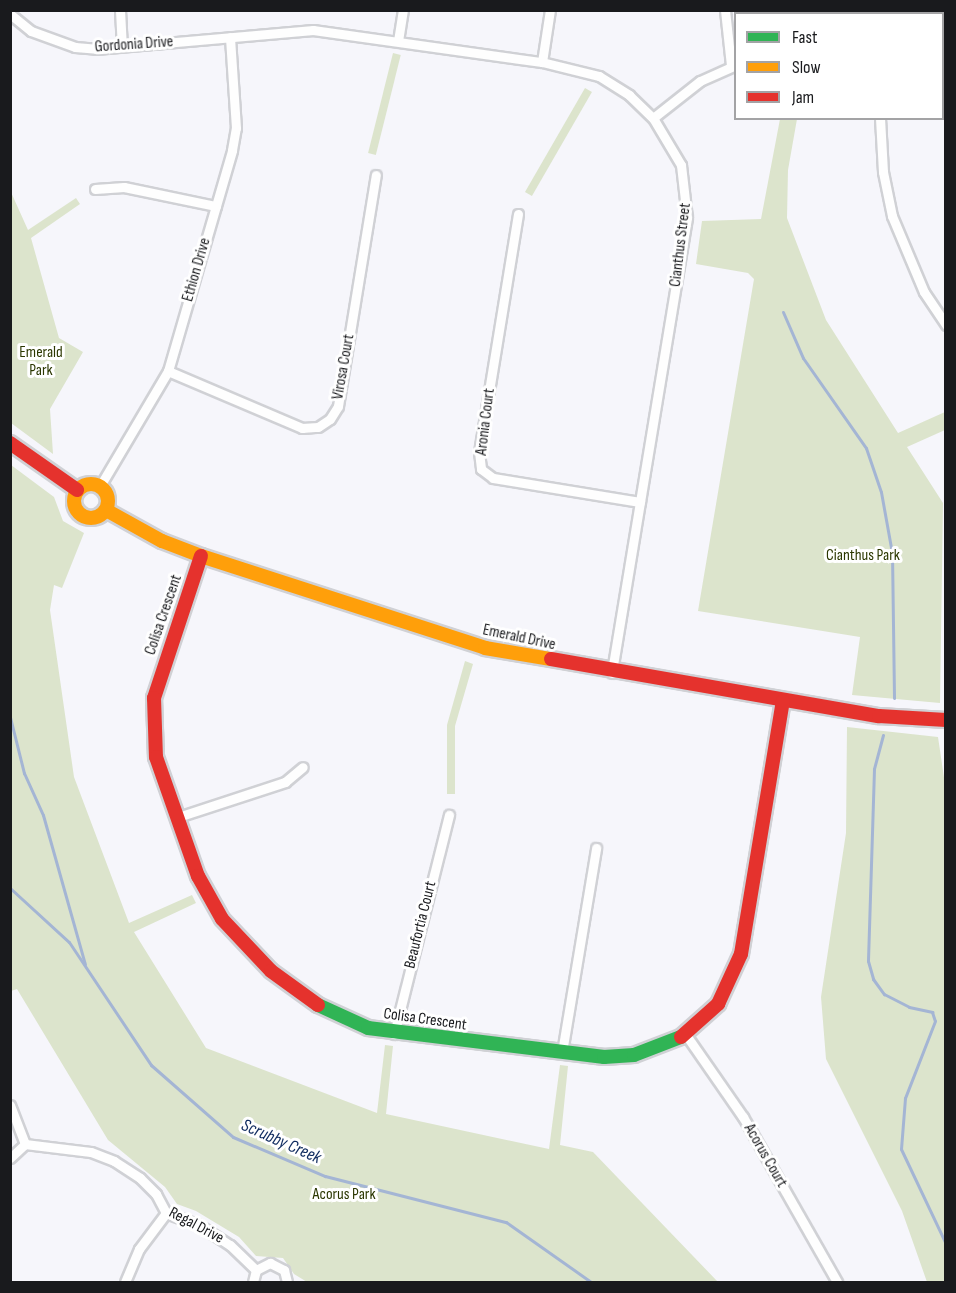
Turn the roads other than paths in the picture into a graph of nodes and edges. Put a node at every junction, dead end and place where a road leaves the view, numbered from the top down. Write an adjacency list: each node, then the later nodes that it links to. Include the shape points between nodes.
1 (120, 10): 8 (street)
2 (403, 10): 7 (street)
3 (550, 10): 9 (street)
4 (725, 10): 10 (street)
5 (10, 14): 8 (street, Gordonia Drive, via 31,31 55,42 96,49)
6 (230, 37): 7 (street, Cianthus Street, via 313,30); 8 (street, Gordonia Drive); 15 (street, Ethion Drive, via 236,128)
7 (398, 41): 9 (street, Cianthus Street)
8 (122, 46)
9 (542, 62): 11 (street, Cianthus Street, via 599,76 629,95)
10 (733, 65): 11 (street, via 700,81)
11 (653, 118): 22 (street, Cianthus Street, via 681,165 687,218)
12 (880, 120): 17 (street, via 883,172 892,216 924,292)
13 (376, 175): 18 (street, Virosa Court, via 339,406 330,419 318,427 302,428)
14 (95, 189): 15 (street, via 124,188)
15 (216, 206): 18 (street, Ethion Drive)
16 (518, 214): 22 (street, Aronia Court, via 479,452 481,469 493,478)
17 (945, 325)
18 (168, 371): 20 (street, Ethion Drive)
19 (10, 443): 21 (street)
20 (100, 486): 21 (street, via 90,483); 23 (street, via 108,500)
21 (77, 490): 23 (street, via 74,507 81,516 97,518)
22 (639, 502): 25 (street, Cianthus Street)
23 (106, 510): 24 (street, Emerald Drive)
24 (201, 556): 25 (street, Emerald Drive, via 472,645); 30 (street, Colisa Crescent, via 154,698 156,757)
25 (612, 673): 26 (street, Emerald Drive)
26 (783, 701): 27 (street, Emerald Drive, via 879,716); 33 (street, Colisa Crescent, via 741,954 718,1004)
27 (945, 720)
28 (303, 768): 30 (street, via 285,782)
29 (449, 815): 32 (street, Beaufortia Court)
30 (178, 817): 32 (street, Colisa Crescent, via 205,892 241,943 318,1005 343,1019)
31 (596, 848): 34 (street)
32 (394, 1034): 34 (street, Colisa Crescent)
33 (686, 1035): 34 (street, Colisa Crescent, via 634,1055); 43 (street, Acorus Court, via 743,1117)
34 (561, 1052)
35 (10, 1106): 36 (street)
36 (25, 1144): 37 (street); 38 (street, Regal Drive, via 91,1152 114,1161 156,1194)
37 (10, 1158)
38 (166, 1213): 39 (street, Regal Drive, via 214,1235); 40 (street, via 139,1249)
39 (256, 1270): 41 (street); 42 (street, via 265,1264 276,1264 284,1270)
40 (125, 1282)
41 (254, 1282)
42 (287, 1282)
43 (837, 1282)

